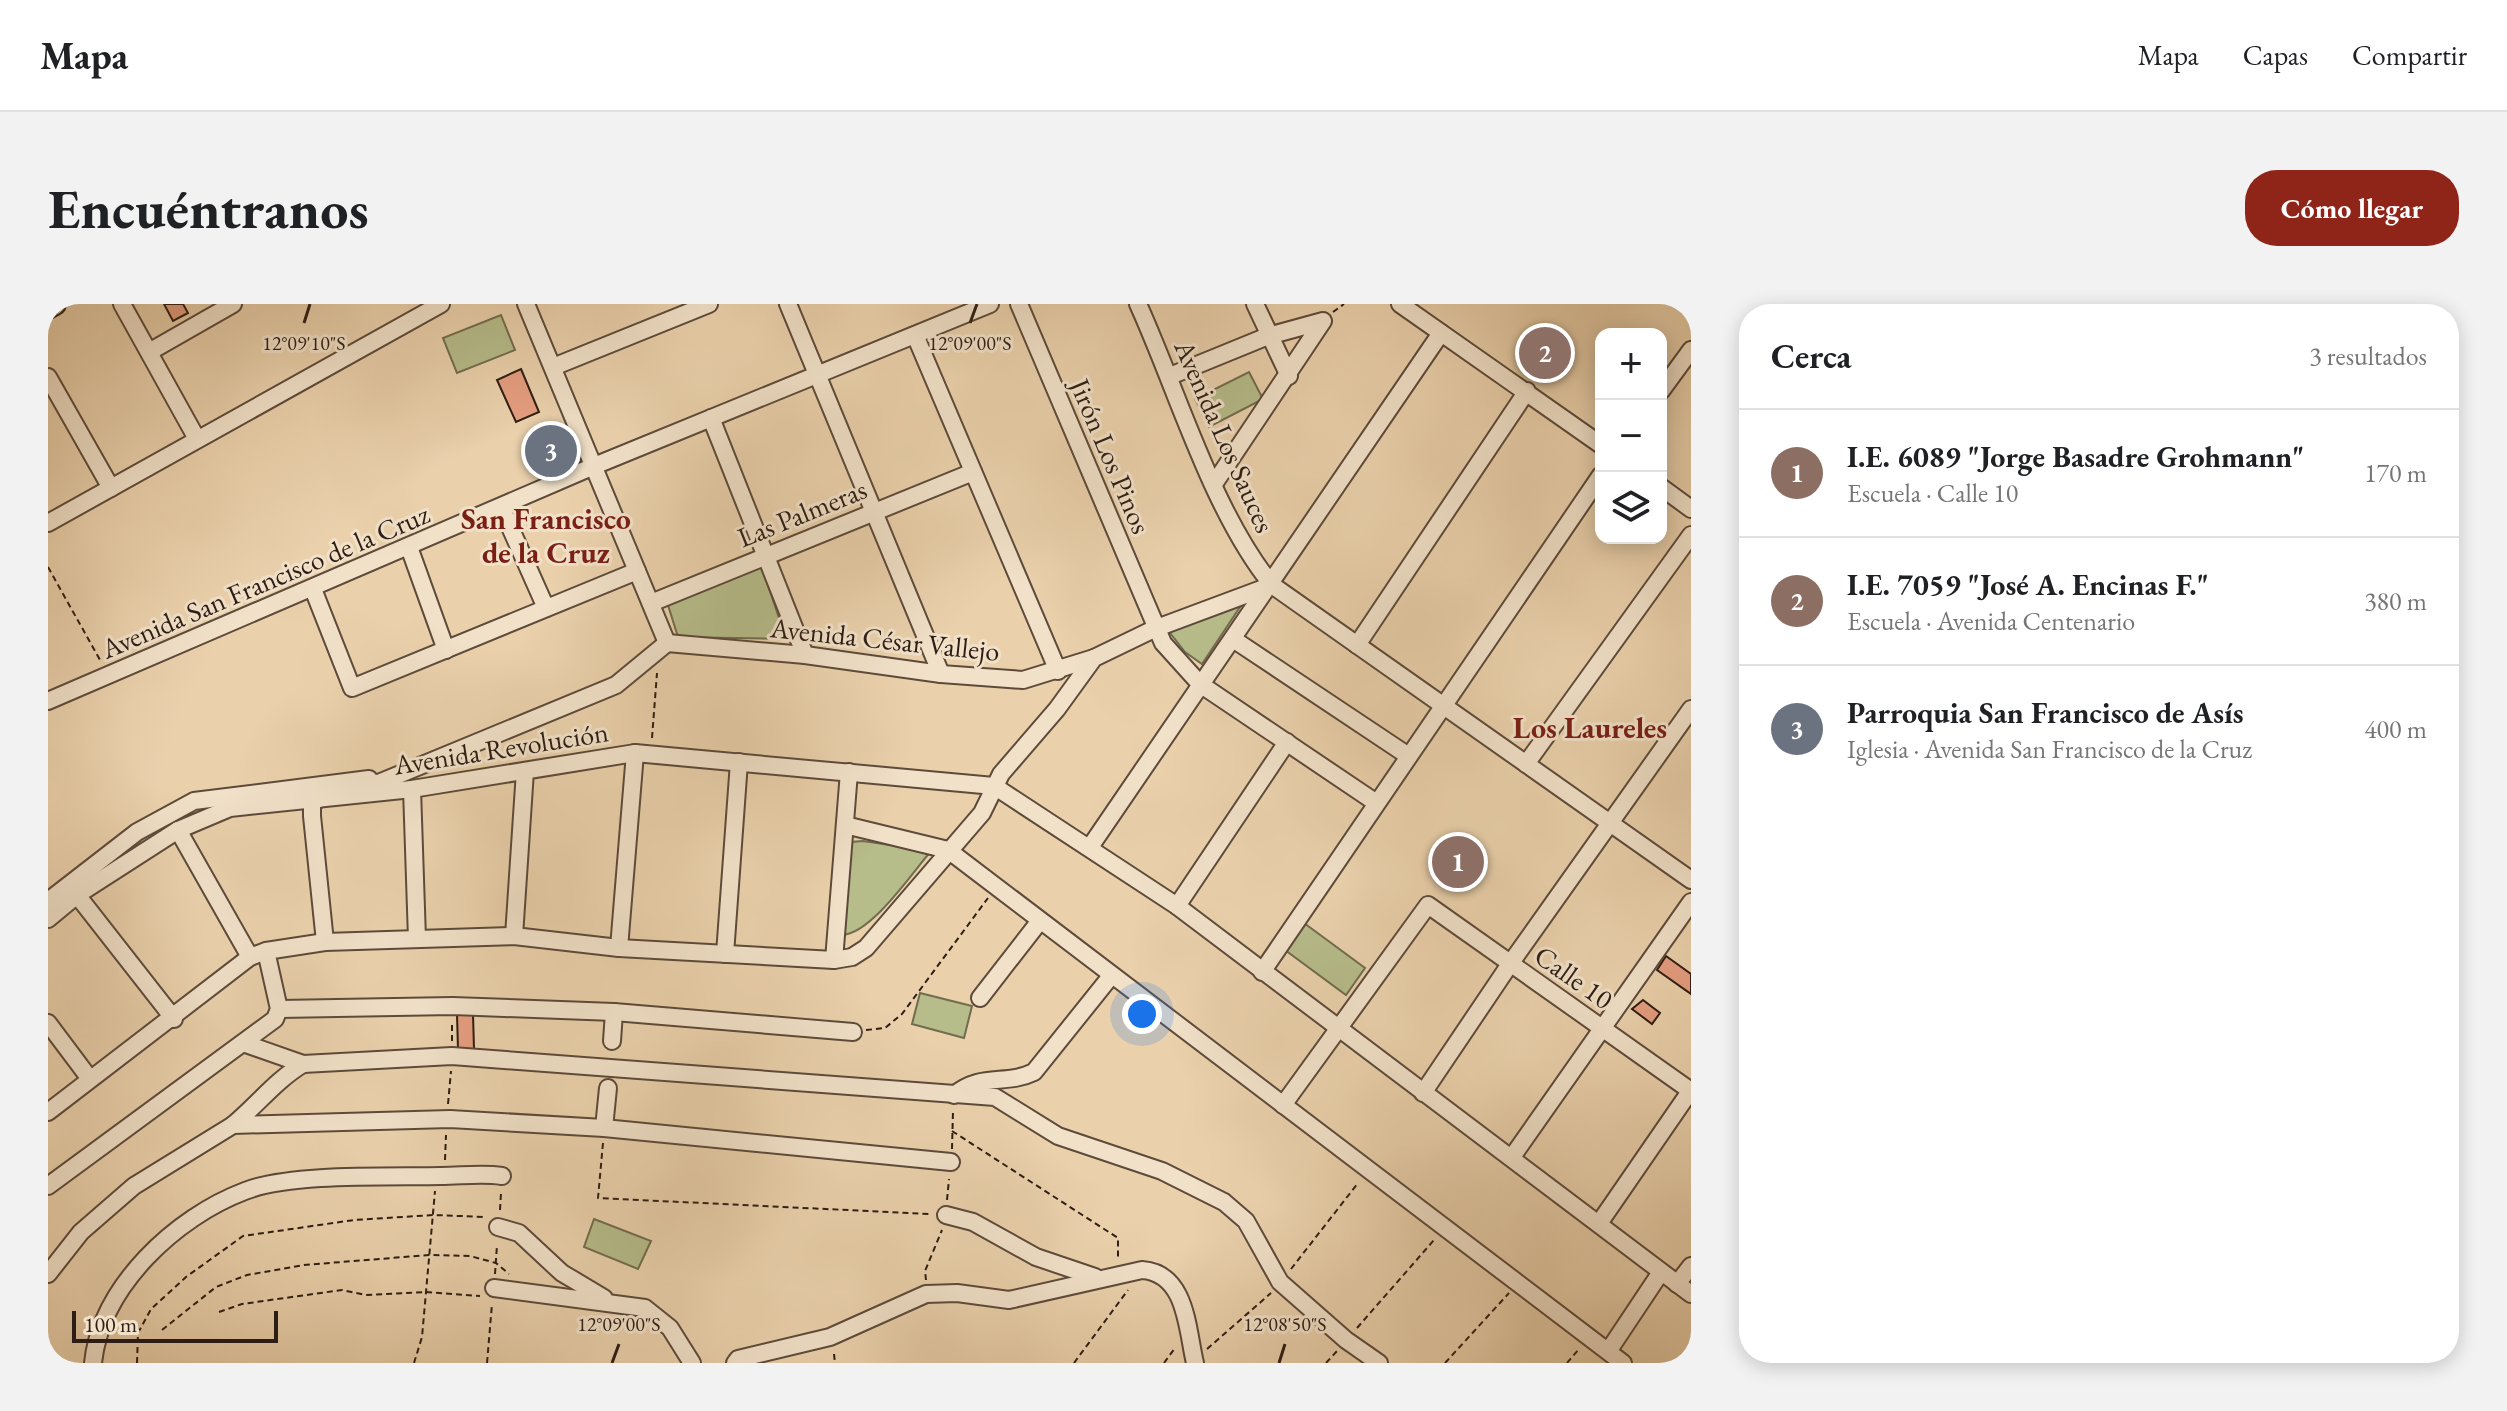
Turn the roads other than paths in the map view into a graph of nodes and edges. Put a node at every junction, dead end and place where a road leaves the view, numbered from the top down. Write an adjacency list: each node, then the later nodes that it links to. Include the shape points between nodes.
1 (55, 304): 13 (main road)
2 (122, 304): 19 (street)
3 (233, 304): 19 (street)
4 (441, 304): 14 (street)
5 (526, 304): 20 (street)
6 (709, 304): 20 (street)
7 (788, 304): 21 (street)
8 (990, 304): 16 (street, Avenida San Francisco de la Cruz)
9 (1019, 304): 48 (street, Jirón Los Pinos)
10 (1138, 304): 22 (street, Avenida Los Sauces)
11 (1255, 304): 17 (street)
12 (1400, 304): 15 (street)
13 (48, 308)
14 (419, 308): 28 (street)
15 (1441, 333): 26 (street); 44 (street)
16 (915, 335): 21 (street, Avenida San Francisco de la Cruz); 31 (street)
17 (1268, 336): 22 (street); 23 (street); 23 (street, via 1323,321)
18 (1691, 350): 25 (street)
19 (149, 352): 28 (street)
20 (553, 367): 30 (street)
21 (817, 375): 27 (street, Avenida San Francisco de la Cruz); 38 (street)
22 (1170, 376): 32 (street, Avenida Los Sauces)
23 (1289, 376): 32 (street)
24 (48, 377): 34 (street)
25 (1667, 383)
26 (1527, 391): 29 (street); 51 (street)
27 (711, 418): 30 (street, Avenida San Francisco de la Cruz); 42 (street)
28 (197, 439): 34 (street)
29 (1595, 441)
30 (594, 466): 36 (street, Avenida San Francisco de la Cruz); 43 (street)
31 (973, 472): 38 (street, Las Palmeras); 55 (street)
32 (1214, 484): 44 (street, Avenida Los Sauces, via 1254,562)
33 (1595, 484): 59 (street)
34 (111, 488): 39 (street)
35 (1667, 491): 37 (street)
36 (502, 509): 41 (street, Avenida San Francisco de la Cruz); 47 (street)
37 (1691, 509)
38 (875, 512): 42 (street, Las Palmeras); 56 (street)
39 (48, 523)
40 (1691, 535): 65 (street)
41 (409, 547): 45 (street, Avenida San Francisco de la Cruz); 52 (street)
42 (766, 556): 46 (street, Las Palmeras); 53 (street)
43 (637, 571): 46 (street); 47 (street)
44 (1272, 585): 48 (street, Avenida César Vallejo); 49 (street); 51 (street, Avenida Los Sauces)
45 (313, 589): 52 (street, via 352,688); 58 (street, Avenida San Francisco de la Cruz)
46 (651, 603): 50 (street)
47 (546, 608): 52 (street)
48 (1154, 629): 54 (street, Avenida César Vallejo); 57 (street, Jirón Los Pinos)
49 (1233, 639): 57 (street); 63 (street)
50 (663, 645): 53 (street, Avenida César Vallejo); 68 (street, via 616,685)
51 (1357, 645): 59 (street, Avenida Los Sauces)
52 (446, 650)
53 (805, 655): 56 (street, Avenida César Vallejo)
54 (1094, 658): 55 (street, Avenida César Vallejo); 69 (street)
55 (1058, 671): 56 (street, Avenida César Vallejo, via 1023,680)
56 (941, 674)
57 (1200, 684): 61 (street, Jirón Los Pinos); 76 (street)
58 (48, 701)
59 (1442, 705): 63 (street); 65 (street, Avenida Los Sauces)
60 (1691, 709): 73 (street)
61 (1287, 742): 72 (street, Jirón Los Pinos); 82 (street)
62 (643, 753): 64 (street, Avenida Revolución); 66 (street, Avenida Revolución); 88 (street)
63 (1407, 755): 72 (street)
64 (739, 762): 67 (street, Avenida Revolución); 90 (street)
65 (1526, 764): 73 (street, Avenida Los Sauces)
66 (525, 771): 70 (street, Avenida Revolución); 85 (street)
67 (849, 772): 69 (street, Avenida Revolución); 74 (street)
68 (401, 774): 71 (street); 80 (street, via 194,801 137,832)
69 (994, 786): 76 (street); 77 (street, via 982,813)
70 (412, 789): 71 (street, Avenida Revolución); 86 (street)
71 (312, 802): 75 (street, Avenida Revolución, via 230,808); 87 (street)
72 (1375, 802): 93 (street)
73 (1612, 824): 78 (street, Avenida Los Sauces); 92 (street)
74 (845, 825): 77 (street); 91 (street)
75 (178, 830): 79 (street, Avenida Revolución); 89 (street)
76 (1090, 847): 82 (street)
77 (948, 850): 84 (street); 91 (street, via 866,948)
78 (1691, 880)
79 (77, 895): 83 (street, Avenida Revolución); 98 (street)
80 (48, 901)
81 (1691, 902): 100 (street)
82 (1177, 906): 93 (street)
83 (48, 919)
84 (1039, 922): 94 (street); 95 (street)
85 (514, 936): 86 (street); 88 (street)
86 (417, 939): 87 (street)
87 (325, 942): 89 (street)
88 (619, 948): 90 (street)
89 (258, 954): 96 (street); 98 (street)
90 (725, 954): 91 (street)
91 (834, 960)
92 (1510, 964): 100 (street, Calle 10); 101 (street, Calle 10, via 1428,905); 109 (street)
93 (1262, 972): 101 (street)
94 (1111, 976): 110 (street, via 1034,1072 983,1079); 111 (street)
95 (980, 998)
96 (279, 1009): 97 (street, via 453,1006); 104 (street, via 275,1019)
97 (614, 1012): 102 (street); 103 (street)
98 (174, 1019): 106 (street)
99 (48, 1023): 106 (street)
100 (1600, 1027): 108 (street, Calle 10); 115 (street)
101 (1338, 1030): 109 (street); 111 (street)
102 (853, 1032)
103 (612, 1041)
104 (243, 1043): 105 (street); 118 (street)
105 (303, 1064): 110 (street, via 452,1056); 113 (street, via 278,1080)
106 (90, 1079): 112 (street)
107 (608, 1088): 114 (street)
108 (1691, 1090): 120 (street)
109 (1423, 1093): 115 (street)
110 (954, 1095): 135 (street, via 995,1097 1058,1136 1162,1171 1224,1202 1246,1221 1280,1282)
111 (1283, 1105): 130 (street)
112 (48, 1112)
113 (233, 1125): 114 (street, via 450,1119); 124 (street, via 134,1186 81,1232)
114 (604, 1128): 116 (street)
115 (1512, 1157): 120 (street)
116 (951, 1162)
117 (502, 1176): 131 (street, via 310,1181 246,1190 181,1228 132,1273 109,1312)
118 (48, 1186)
119 (946, 1215): 125 (street, via 973,1222 1036,1257)
120 (1600, 1222): 123 (street)
121 (499, 1223): 129 (street, via 519,1233 562,1273)
122 (1691, 1266): 126 (street)
123 (1661, 1272): 126 (street); 130 (street)
124 (48, 1274)
125 (1109, 1276): 133 (street, via 1009,1300 926,1294 830,1337); 134 (street, via 1152,1271 1177,1290)
126 (1677, 1284): 128 (street)
127 (494, 1288): 129 (street)
128 (1691, 1294)
129 (612, 1302): 132 (street, via 645,1308 670,1328)
130 (1609, 1350): 136 (street)
131 (93, 1363)
132 (692, 1363)
133 (735, 1363)
134 (1195, 1363)
135 (1379, 1363)
136 (1623, 1363)

